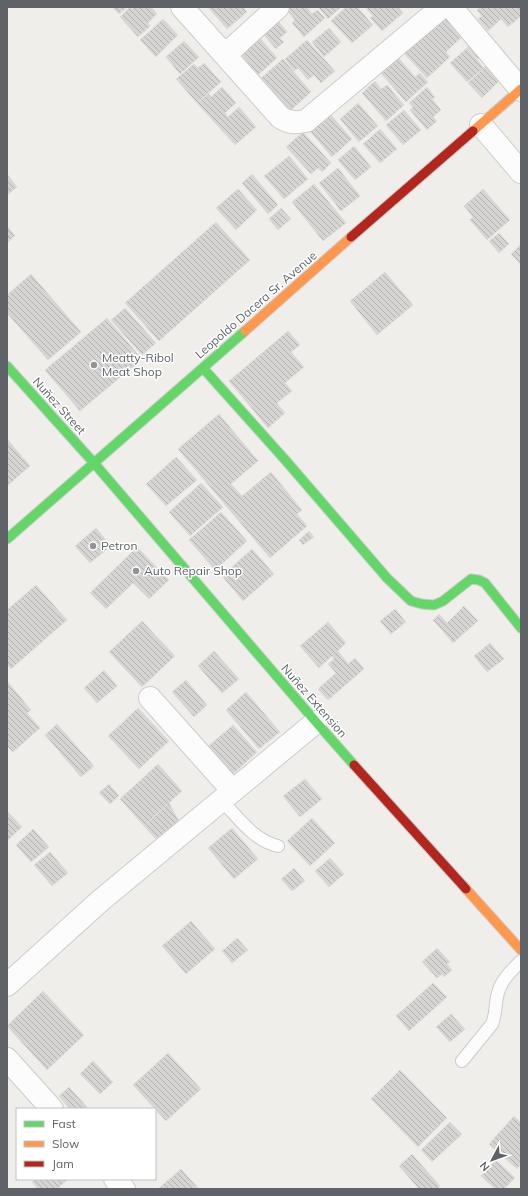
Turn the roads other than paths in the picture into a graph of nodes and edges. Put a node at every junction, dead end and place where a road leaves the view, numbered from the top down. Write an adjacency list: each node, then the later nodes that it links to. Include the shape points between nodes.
1 (182, 7): 5 (street)
2 (278, 7): 5 (street)
3 (442, 7): 5 (street, via 306,121 287,122 280,117)
4 (451, 7): 6 (street)
5 (225, 55)
6 (521, 90): 7 (street, Leopoldo Dacera Sr. Avenue)
7 (480, 125): 8 (street); 10 (street, Leopoldo Dacera Sr. Avenue)
8 (521, 172)
9 (7, 366): 11 (street, Nuñez Street)
10 (203, 368): 11 (street, Leopoldo Dacera Sr. Avenue); 13 (street, via 387,578 411,601 434,605 471,579 479,580 485,583)
11 (94, 463): 12 (street, Leopoldo Dacera Sr. Avenue); 15 (street, Nuñez Extension)
12 (7, 539)
13 (521, 628)
14 (150, 698): 16 (street)
15 (316, 722): 16 (street); 18 (street, Nuñez Extension)
16 (227, 795): 17 (lane, via 258,838); 20 (street, via 100,901)
17 (278, 846)
18 (521, 950)
19 (521, 961): 22 (lane, via 500,985 492,1024)
20 (7, 985)
21 (7, 1059): 23 (street)
22 (462, 1061)
23 (51, 1108)
24 (116, 1180): 25 (street)
25 (124, 1189)

